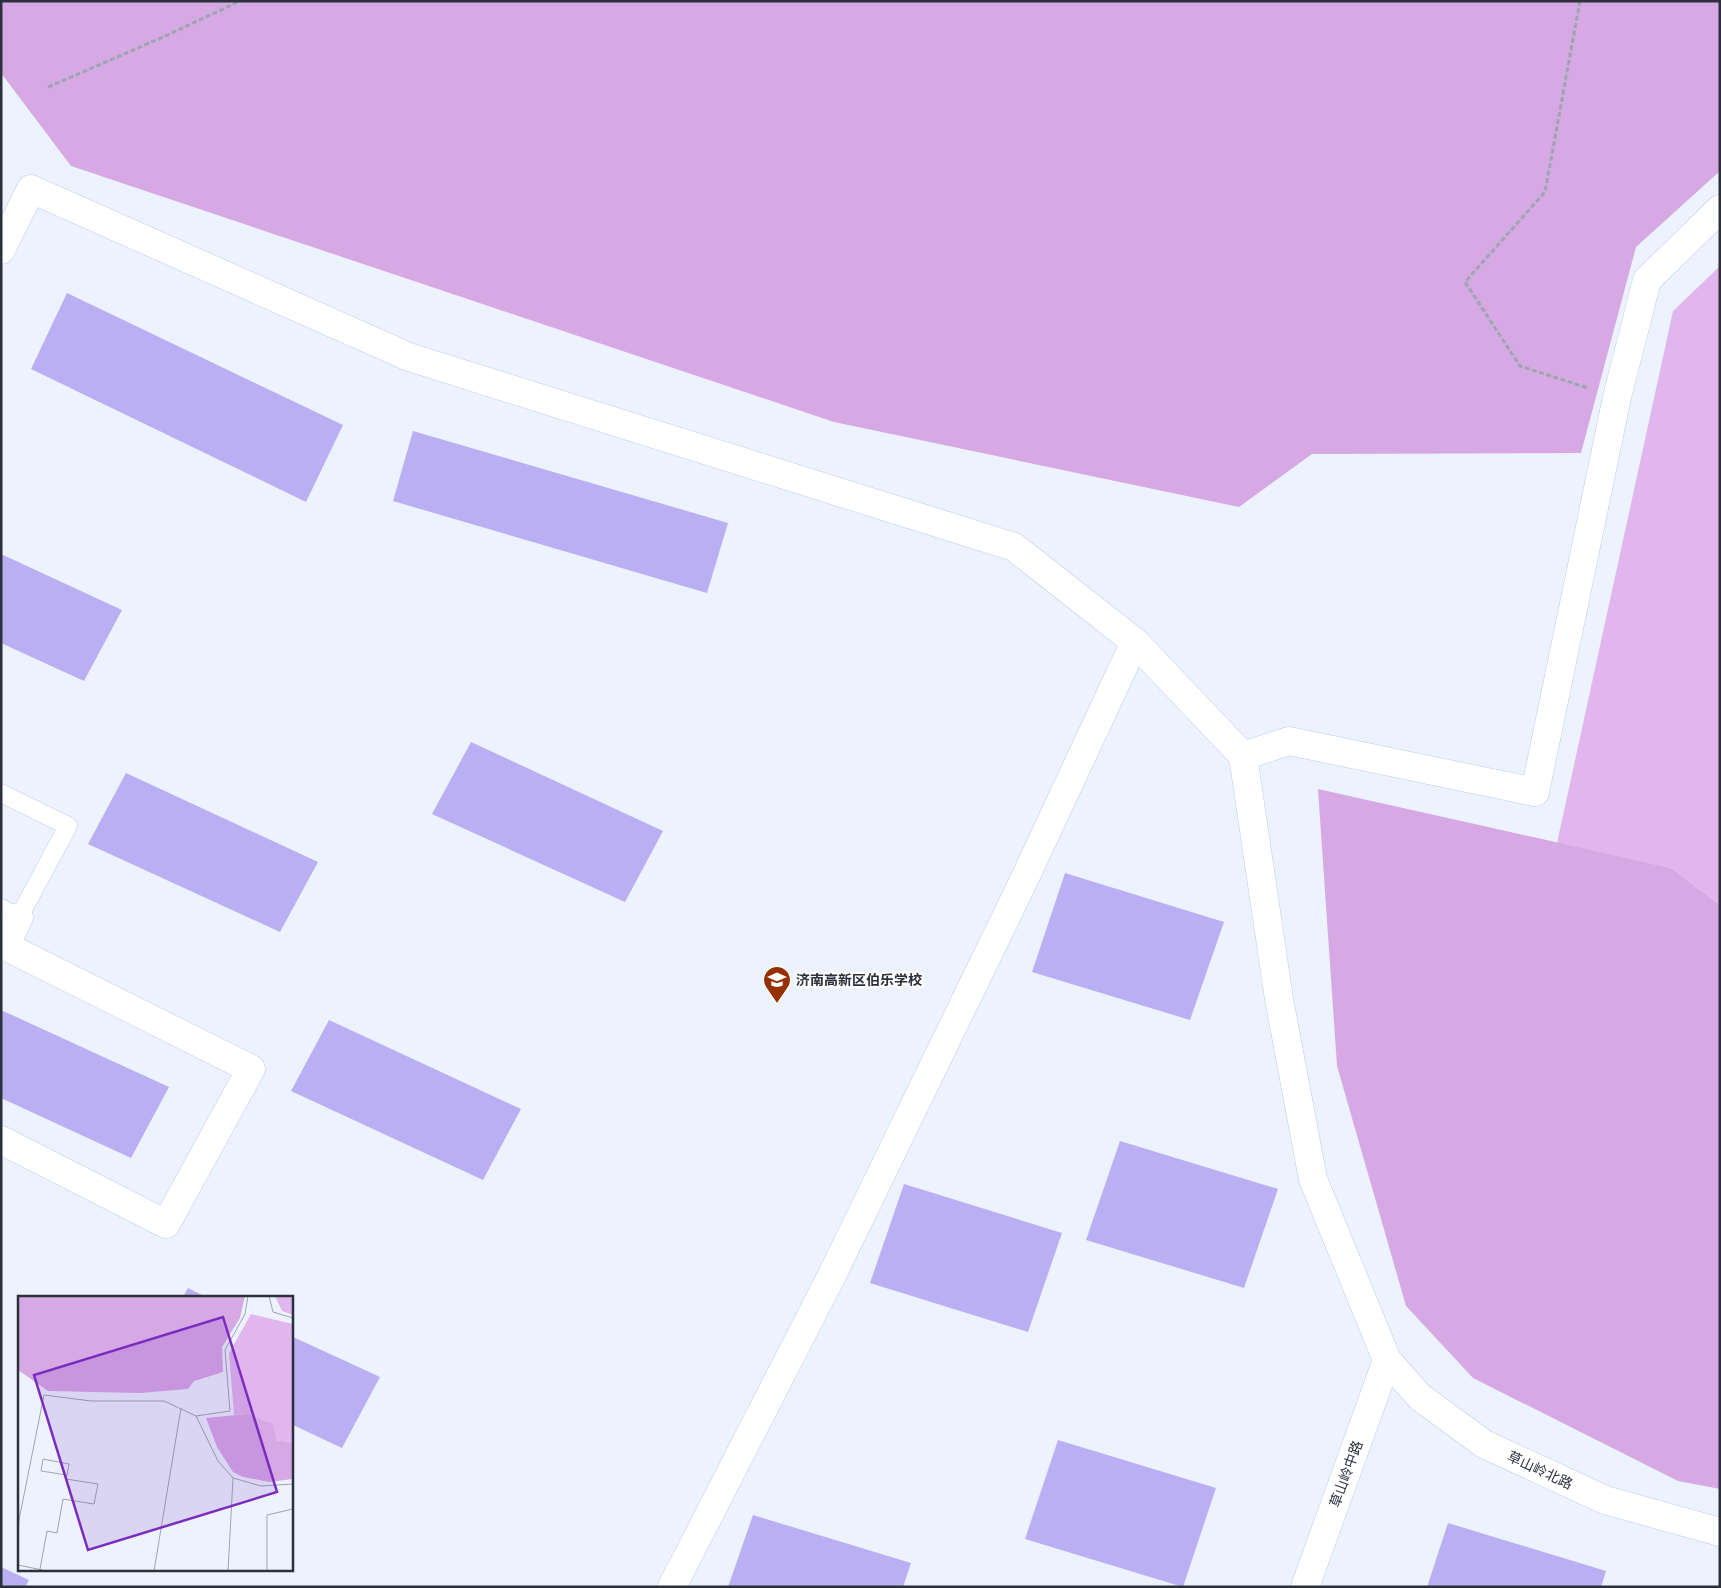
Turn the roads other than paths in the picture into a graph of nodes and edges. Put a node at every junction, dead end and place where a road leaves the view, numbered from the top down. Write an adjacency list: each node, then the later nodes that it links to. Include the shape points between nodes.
1 (1720, 209): 4 (street, via 1647,280 1617,397 1535,792 1288,741)
2 (1, 250): 3 (street, via 31,189 409,357 1014,547)
3 (1135, 642): 4 (street); 10 (street, via 1020,889 834,1270)
4 (1243, 756): 8 (street, 草山岭北路, via 1279,1000 1314,1179)
5 (1, 793): 6 (lane, via 68,826)
6 (10, 912): 7 (street, via 5,946 251,1070 166,1224)
7 (1, 1140)
8 (1387, 1360): 9 (street, 草山岭北路, via 1420,1397 1484,1444 1605,1500); 11 (street, 草山岭中路)
9 (1720, 1532)
10 (672, 1587)
11 (1305, 1587)

